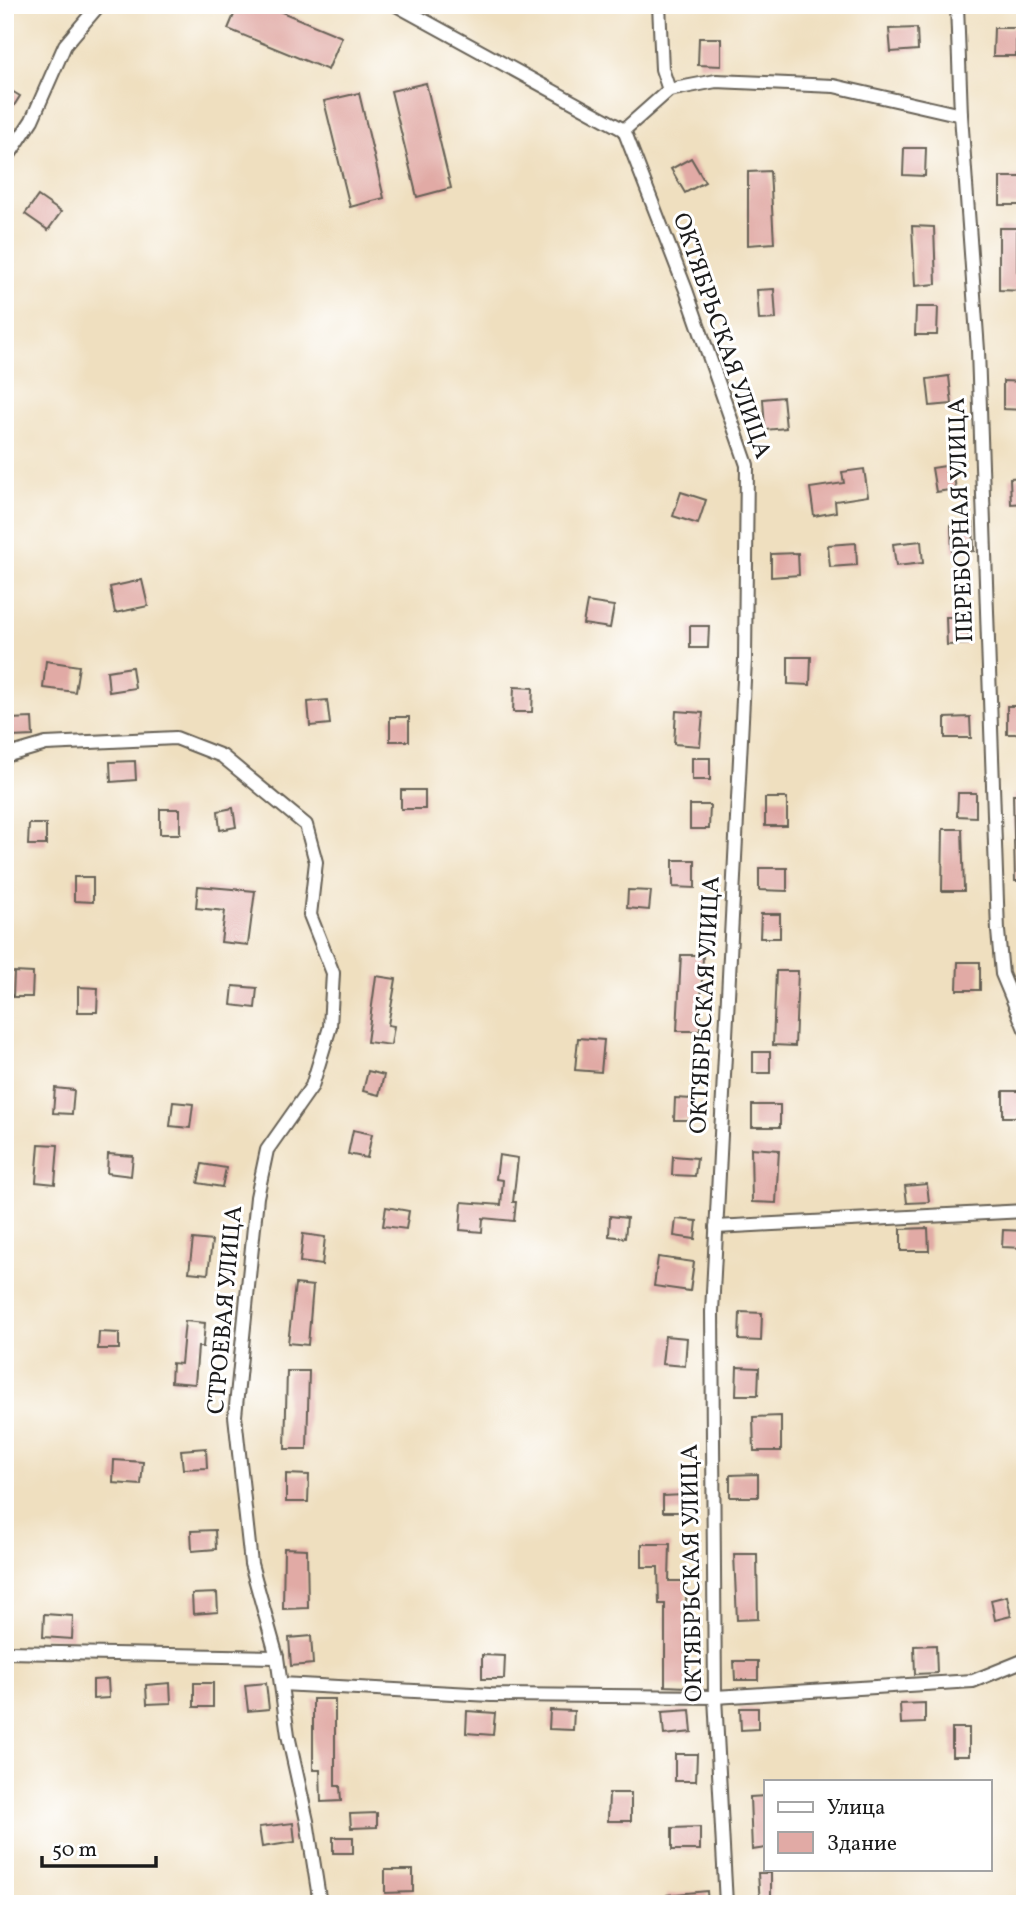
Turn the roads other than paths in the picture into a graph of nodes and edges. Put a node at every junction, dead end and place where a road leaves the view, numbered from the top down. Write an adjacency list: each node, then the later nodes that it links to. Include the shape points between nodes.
1 (99, 5): 8 (street, via 65,45 32,120)
2 (396, 5): 7 (street)
3 (659, 5): 5 (street, via 662,69)
4 (957, 5): 6 (street, ПЕРЕБОРНАЯ УЛИЦА)
5 (669, 90): 6 (street, via 716,82 834,86); 7 (street)
6 (961, 116): 10 (street, ПЕРЕБОРНАЯ УЛИЦА, via 978,350 998,931 1002,974)
7 (624, 130): 12 (street, ОКТЯБРЬСКАЯ УЛИЦА, via 747,465 745,660)
8 (5, 161)
9 (5, 756): 14 (street, СТРОЕВАЯ УЛИЦА, via 46,744 176,738 222,756 306,825 316,862 310,915 333,973 330,1027 312,1086 267,1150 257,1197 235,1416 251,1564)
10 (1025, 1029)
11 (1025, 1211): 12 (street)
12 (716, 1227): 17 (street, ОКТЯБРЬСКАЯ УЛИЦА, via 712,1312)
13 (5, 1653): 14 (street)
14 (277, 1657): 16 (street, СТРОЕВАЯ УЛИЦА)
15 (1025, 1660): 17 (street, via 973,1681)
16 (281, 1684): 17 (street, via 491,1695); 18 (street, СТРОЕВАЯ УЛИЦА)
17 (715, 1697): 19 (street, ОКТЯБРЬСКАЯ УЛИЦА)
18 (320, 1904)
19 (726, 1904)

